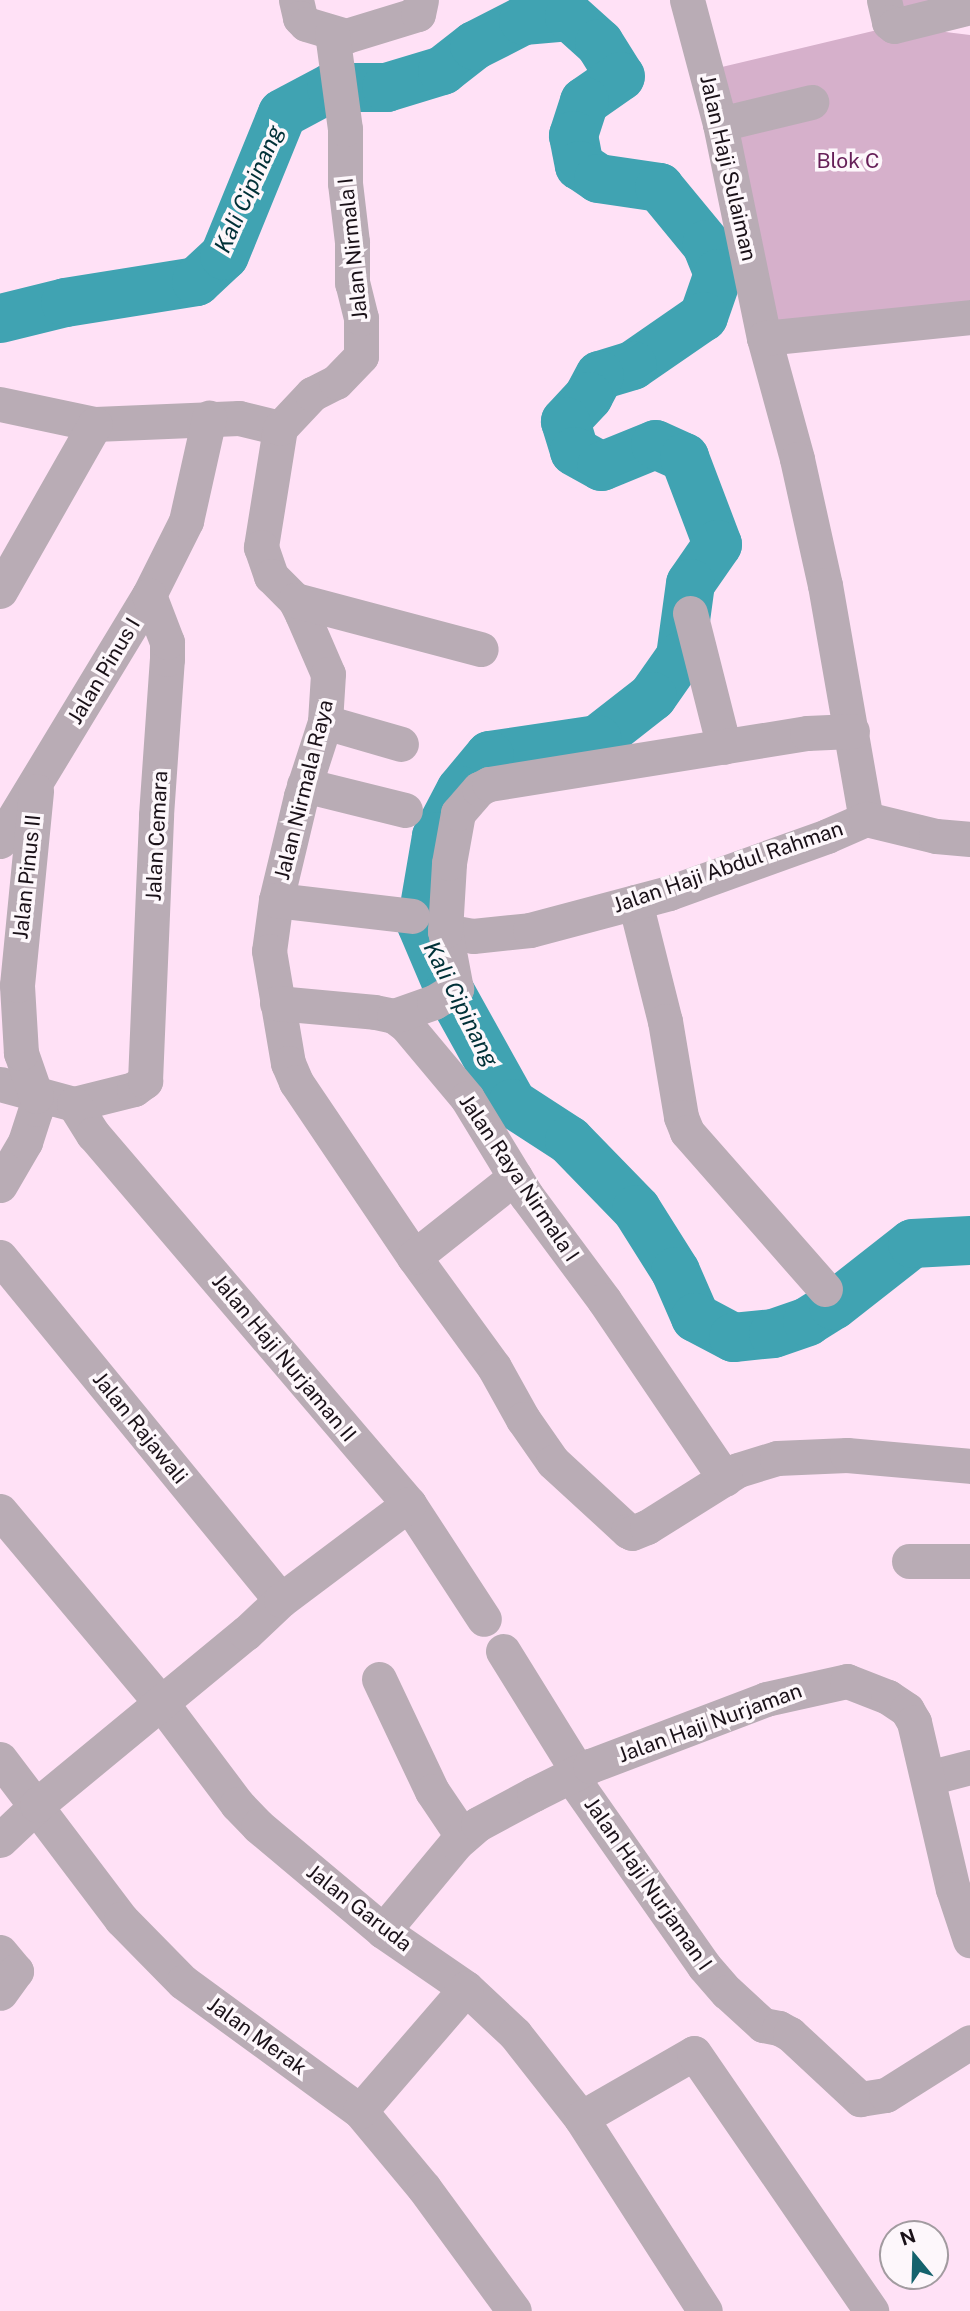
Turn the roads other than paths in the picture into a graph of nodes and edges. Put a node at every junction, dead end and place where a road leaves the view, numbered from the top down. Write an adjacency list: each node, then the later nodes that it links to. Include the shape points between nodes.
1 (296, 0): 6 (street, via 302,20)
2 (421, 0): 6 (street, via 418,14 346,36)
3 (687, 0): 8 (street, Jalan Haji Sulaiman)
4 (884, 0): 5 (street, via 894,26)
5 (970, 6)
6 (334, 45): 14 (street, Jalan Nirmala I, via 361,356 336,382 312,394)
7 (811, 102): 8 (street)
8 (720, 124): 10 (street, Jalan Haji Sulaiman)
9 (970, 317): 10 (street)
10 (764, 338): 23 (street, Jalan Haji Sulaiman, via 825,584)
11 (0, 404): 13 (street)
12 (209, 418): 13 (street); 14 (street, via 239,418); 16 (street, Jalan Pinus I, via 186,521)
13 (95, 424): 15 (street)
14 (280, 428): 17 (street, Jalan Nirmala Raya, via 261,547 271,576)
15 (0, 592)
16 (149, 595): 20 (street, Jalan Pinus I); 21 (street, Jalan Cemara, via 167,642)
17 (295, 600): 19 (street); 22 (street, Jalan Nirmala Raya, via 328,674)
18 (690, 613): 25 (street)
19 (481, 649)
20 (115, 654): 21 (street); 26 (street, Jalan Pinus I)
21 (167, 659): 41 (street, Jalan Cemara, via 145,1081 134,1089)
22 (325, 722): 24 (street); 27 (street, Jalan Nirmala Raya)
23 (852, 731): 25 (street, via 807,733); 29 (street, Jalan Haji Sulaiman)
24 (401, 744)
25 (724, 747): 35 (street, via 479,789 458,813)
26 (37, 781): 31 (street, Jalan Pinus II)
27 (304, 785): 28 (street); 32 (street, Jalan Nirmala Raya)
28 (405, 810)
29 (866, 819): 30 (street, Jalan Haji Abdul Rahman); 33 (street, Jalan Haji Abdul Rahman)
30 (970, 839)
31 (11, 840): 36 (street, Jalan Pinus II)
32 (276, 900): 34 (street); 37 (street, Jalan Nirmala Raya, via 269,951)
33 (635, 902): 35 (street, Jalan Haji Abdul Rahman, via 503,935); 46 (street, via 687,1132)
34 (412, 916)
35 (445, 931): 38 (street, via 445,996)
36 (9, 961): 40 (street, Jalan Pinus II, via 20,1052)
37 (277, 1003): 38 (street); 45 (street, Jalan Nirmala Raya, via 296,1082)
38 (394, 1016): 42 (street, Jalan Raya Nirmala I, via 430,1051 467,1098)
39 (0, 1084): 40 (street)
40 (36, 1096): 41 (street); 43 (street, via 33,1123)
41 (74, 1104): 49 (street, Jalan Haji Nurjaman II, via 93,1134)
42 (514, 1177): 45 (street); 48 (street, Jalan Raya Nirmala I)
43 (0, 1185)
44 (0, 1257): 53 (street, Jalan Rajawali)
45 (414, 1257): 48 (street, Jalan Nirmala Raya, via 494,1367 553,1462 623,1528 632,1533 647,1527)
46 (825, 1289)
47 (970, 1465): 48 (street, via 848,1455 777,1458)
48 (725, 1479)
49 (409, 1504): 53 (street); 54 (street, Jalan Haji Nurjaman II)
50 (0, 1511): 57 (street, Jalan Garuda)
51 (909, 1561): 52 (street)
52 (970, 1561)
53 (281, 1600): 57 (street)
54 (484, 1619)
55 (503, 1651): 60 (street)
56 (379, 1679): 63 (street, via 432,1791)
57 (162, 1704): 62 (street); 66 (street, Jalan Garuda, via 258,1826)
58 (0, 1759): 62 (street, Jalan Merak)
59 (970, 1767): 61 (street)
60 (574, 1774): 61 (street, Jalan Haji Nurjaman, via 766,1699 847,1681 907,1710); 63 (street, Jalan Haji Nurjaman, via 478,1824); 69 (street, Jalan Haji Nurjaman I, via 704,1966 763,2025 790,2034 860,2099 886,2095)
61 (928, 1777): 65 (street, Jalan Haji Nurjaman)
62 (37, 1805): 64 (street); 70 (street, Jalan Merak, via 121,1919 183,1982)
63 (463, 1837): 66 (street, Jalan Haji Nurjaman)
64 (0, 1840)
65 (961, 1886): 67 (street, Jalan Haji Nurjaman)
66 (383, 1931): 68 (street, Jalan Garuda)
67 (970, 1940)
68 (466, 1988): 70 (street); 71 (street, Jalan Garuda, via 515,2035)
69 (970, 2042)
70 (360, 2112): 73 (street, Jalan Merak, via 424,2188)
71 (581, 2118): 72 (street, via 694,2053); 74 (street, Jalan Garuda)
72 (866, 2309)
73 (514, 2311)
74 (705, 2311)

